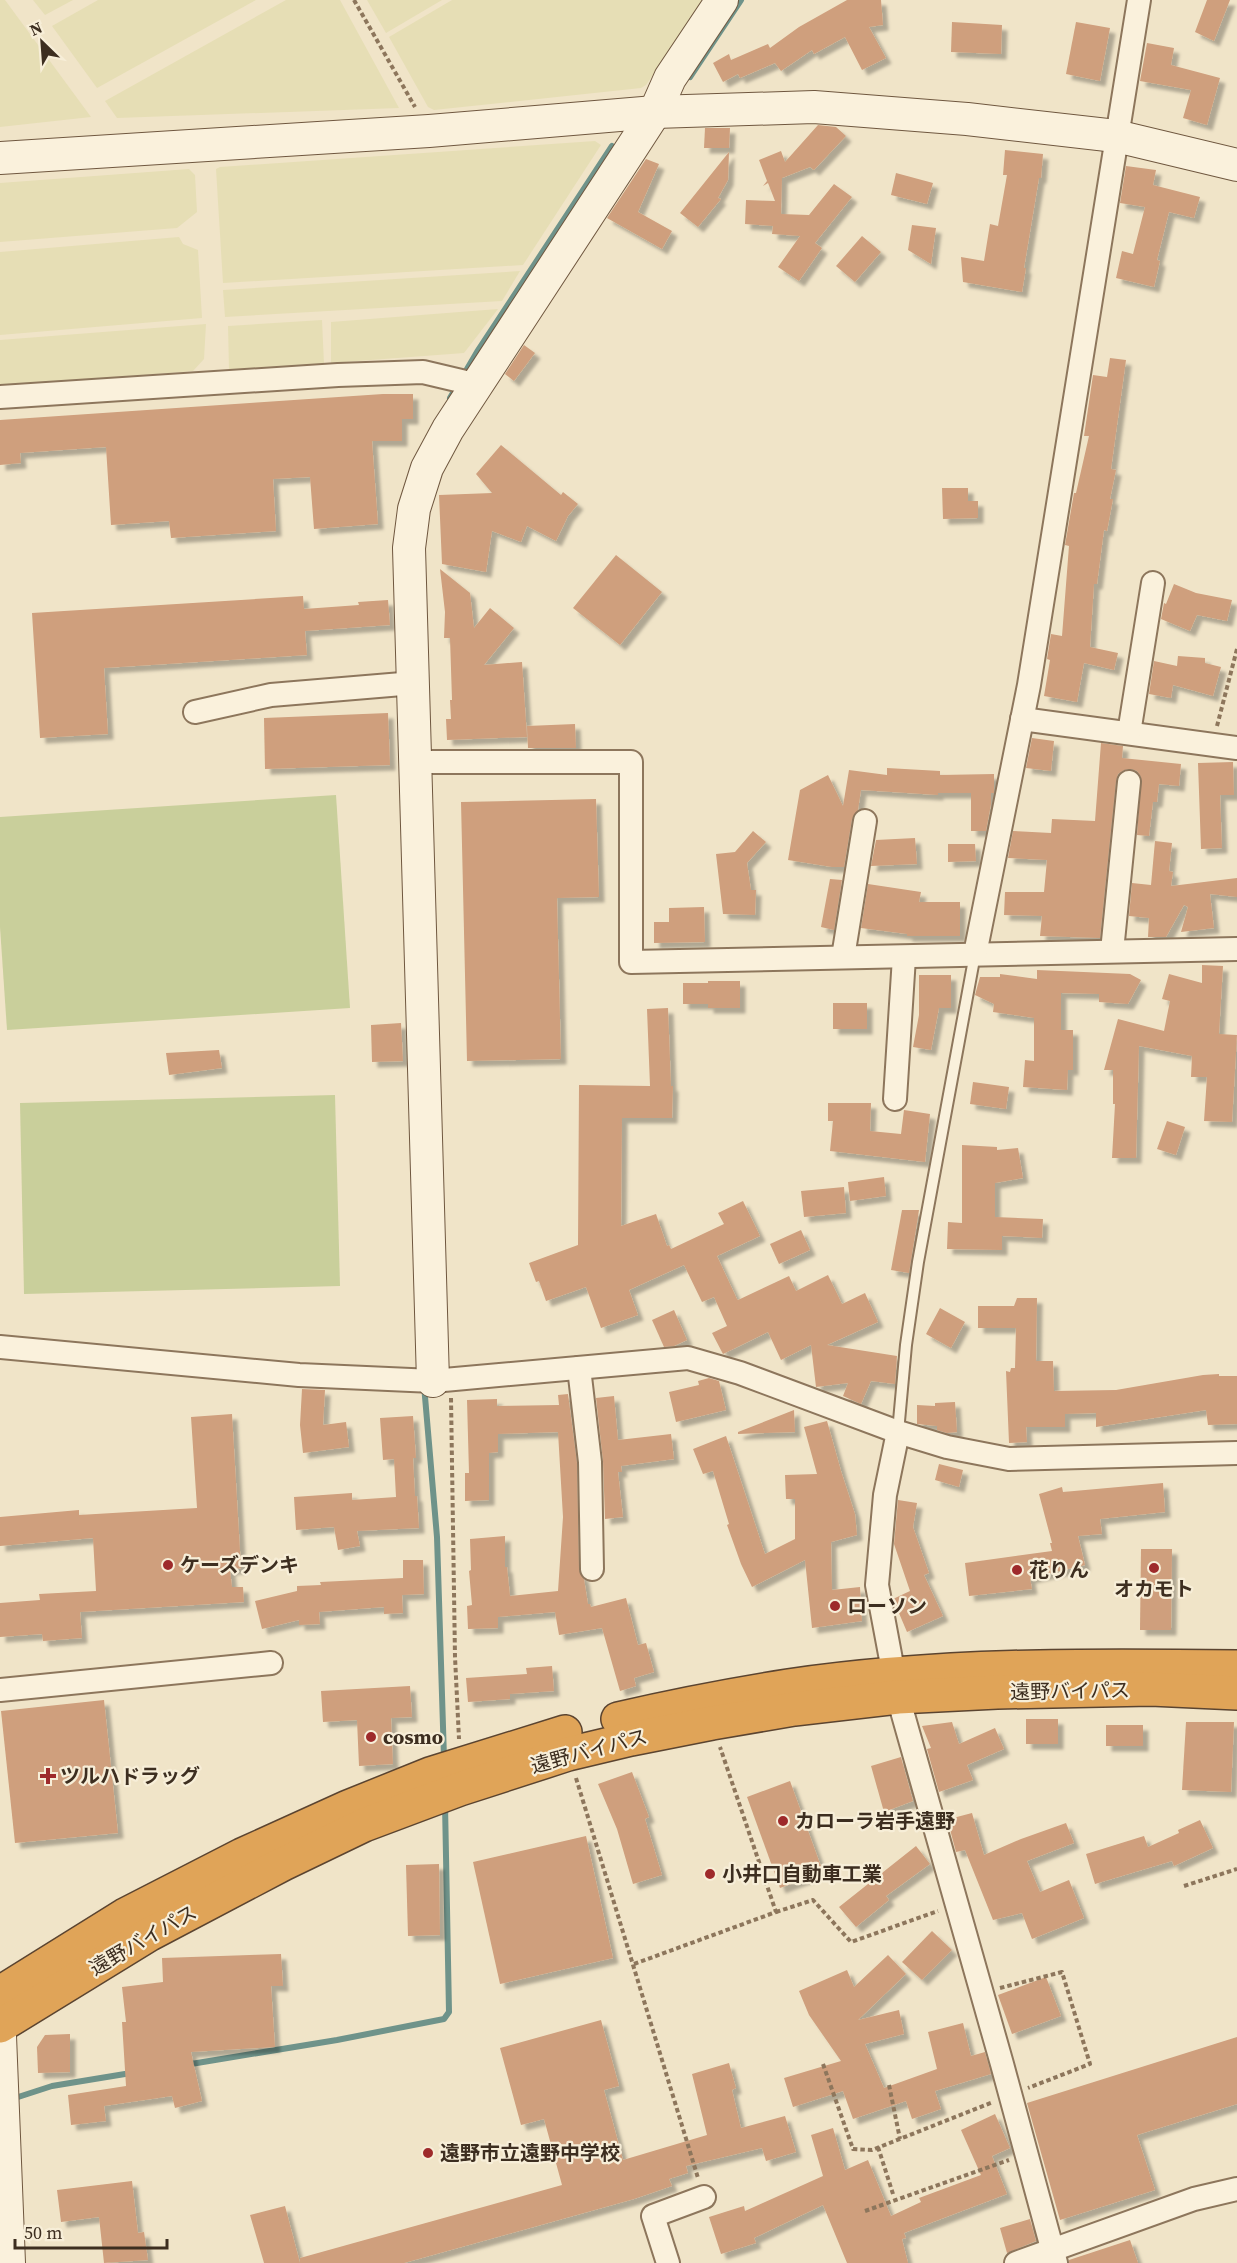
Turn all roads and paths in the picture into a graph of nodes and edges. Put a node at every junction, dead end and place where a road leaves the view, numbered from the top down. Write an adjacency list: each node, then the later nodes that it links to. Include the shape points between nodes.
1 (354, 0): 5 (path)
2 (722, 0): 4 (street, via 670,78)
3 (1139, 0): 6 (street)
4 (655, 112): 5 (street); 6 (street, via 814,107); 9 (street)
5 (429, 131): 7 (street)
6 (1116, 136): 8 (street); 15 (street)
7 (0, 158)
8 (1237, 165)
9 (476, 384): 10 (street, via 423,372); 13 (street, via 427,468 414,509)
10 (0, 397)
11 (1153, 583): 16 (street)
12 (1237, 649): 17 (path)
13 (405, 684): 14 (street, via 270,695); 19 (street)
14 (195, 712)
15 (1022, 719): 16 (street); 24 (street)
16 (1129, 733): 17 (street)
17 (1213, 744): 18 (street)
18 (1237, 748)
19 (417, 762): 25 (street, via 631,762 631,962); 30 (street)
20 (1129, 782): 23 (street)
21 (866, 821): 25 (street)
22 (1237, 949): 23 (street)
23 (1112, 951): 24 (street)
24 (975, 954): 26 (street); 31 (lane, via 918,1262)
25 (843, 957): 26 (street)
26 (904, 957): 27 (street)
27 (895, 1099)
28 (0, 1347): 30 (street, via 299,1375)
29 (579, 1368): 30 (street); 31 (street, via 688,1358 740,1373); 33 (street, via 590,1462)
30 (442, 1380): 41 (path)
31 (898, 1432): 32 (street, via 947,1448 1009,1459); 36 (street, via 885,1495 877,1585)
32 (1237, 1453)
33 (592, 1569)
34 (271, 1663): 37 (street)
35 (1237, 1667): 36 (highway, 遠野バイパス, via 951,1670)
36 (896, 1686): 38 (highway, 遠野バイパス, via 996,1692 1151,1689); 39 (highway, 遠野バイパス); 41 (highway, 遠野バイパス, via 789,1686 685,1704 587,1726); 44 (street)
37 (0, 1690)
38 (1237, 1694)
39 (712, 1723): 40 (highway, 遠野バイパス); 45 (path)
40 (568, 1754): 46 (path); 49 (highway, 遠野バイパス, via 364,1825 150,1934)
41 (460, 1765): 48 (highway, 遠野バイパス, via 348,1807 242,1855 125,1915)
42 (1237, 1869): 43 (path)
43 (1184, 1886)
44 (957, 1904): 45 (path, via 852,1942 813,1900); 47 (street)
45 (776, 1912): 46 (path)
46 (634, 1964): 59 (path)
47 (982, 1992): 53 (street); 53 (path, via 1062,1972 1090,2064)
48 (0, 1993)
49 (0, 2026)
50 (0, 2036): 62 (street)
51 (823, 2064): 55 (path, via 853,2149)
52 (889, 2085): 54 (path)
53 (1011, 2094): 54 (path); 56 (street)
54 (900, 2139): 55 (path)
55 (878, 2148): 58 (path)
56 (1027, 2154): 60 (path); 61 (street)
57 (1237, 2189): 61 (street, via 1194,2199)
58 (893, 2194)
59 (704, 2198): 63 (street, via 653,2216)
60 (865, 2211)
61 (1054, 2257): 64 (street)
62 (9, 2263)
63 (668, 2263)
64 (1016, 2263)

